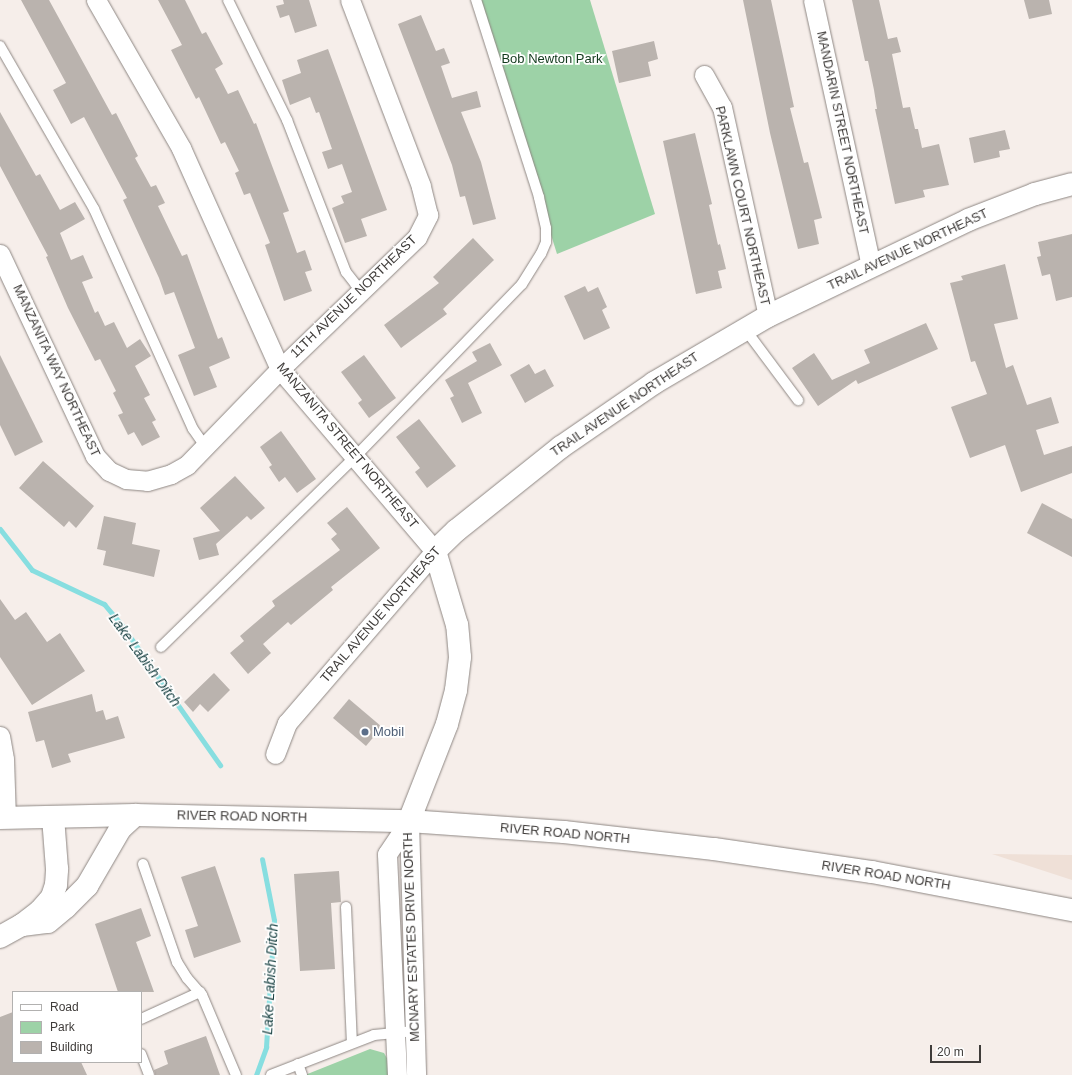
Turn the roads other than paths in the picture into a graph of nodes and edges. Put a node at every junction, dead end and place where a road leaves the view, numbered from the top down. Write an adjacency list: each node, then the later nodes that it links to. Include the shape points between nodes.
1 (96, 0): 14 (street, MANZANITA STREET NORTHEAST, via 181,148)
2 (228, 0): 11 (lane, via 287,120 346,272)
3 (350, 0): 11 (street, 11TH AVENUE NORTHEAST, via 420,186 428,216 417,237)
4 (476, 0): 17 (lane, via 539,197 546,228 546,242 534,268 522,284)
5 (813, 0): 10 (street, MANDARIN STREET NORTHEAST)
6 (0, 46): 16 (lane, via 94,209 193,429)
7 (704, 75): 12 (street, PARKLAWN COURT NORTHEAST, via 722,107)
8 (1072, 184): 10 (main road, TRAIL AVENUE NORTHEAST, via 1011,202)
9 (0, 254): 18 (street, MANZANITA WAY NORTHEAST, via 95,456 109,471 126,479)
10 (871, 266): 12 (main road, TRAIL AVENUE NORTHEAST)
11 (361, 291): 14 (street, 11TH AVENUE NORTHEAST)
12 (768, 316): 13 (main road, TRAIL AVENUE NORTHEAST)
13 (745, 329): 15 (lane); 19 (main road, TRAIL AVENUE NORTHEAST, via 654,383 561,447 456,530)
14 (280, 369): 16 (street, 11TH AVENUE NORTHEAST); 17 (street, MANZANITA STREET NORTHEAST)
15 (798, 400)
16 (205, 446): 18 (street, 11TH AVENUE NORTHEAST, via 187,465)
17 (355, 457): 19 (street, MANZANITA STREET NORTHEAST); 20 (lane)
18 (147, 481)
19 (435, 551): 22 (street, TRAIL AVENUE NORTHEAST, via 287,723); 26 (main road, MANZANITA STREET NORTHEAST, via 457,625 459,671 447,724)
20 (161, 647)
21 (0, 736): 25 (street, via 4,759)
22 (275, 754)
23 (135, 815): 24 (main road, RIVER ROAD NORTH); 26 (main road, RIVER ROAD NORTH); 30 (main road, via 120,829 87,886 66,907 48,922)
24 (53, 817): 25 (main road, RIVER ROAD NORTH); 30 (main road, via 57,847 56,885 52,897 40,911)
25 (3, 818)
26 (409, 821): 29 (main road, RIVER ROAD NORTH, via 564,832 714,849 872,872); 34 (street, MCNARY ESTATES DRIVE NORTH); 35 (street, MCNARY ESTATES DRIVE NORTH, via 387,854)
27 (143, 864): 32 (lane, via 177,962)
28 (346, 907): 36 (lane)
29 (1072, 910)
30 (22, 925): 31 (main road)
31 (0, 937)
32 (200, 992): 33 (lane); 40 (lane)
33 (142, 1019)
34 (415, 1031): 35 (lane); 44 (street, MCNARY ESTATES DRIVE NORTH)
35 (395, 1032): 36 (lane, via 374,1035); 43 (street, MCNARY ESTATES DRIVE NORTH)
36 (352, 1043): 38 (lane)
37 (142, 1057): 39 (lane)
38 (298, 1064): 41 (lane); 42 (lane)
39 (149, 1075)
40 (236, 1075)
41 (271, 1075)
42 (302, 1075)
43 (397, 1075)
44 (416, 1075)

